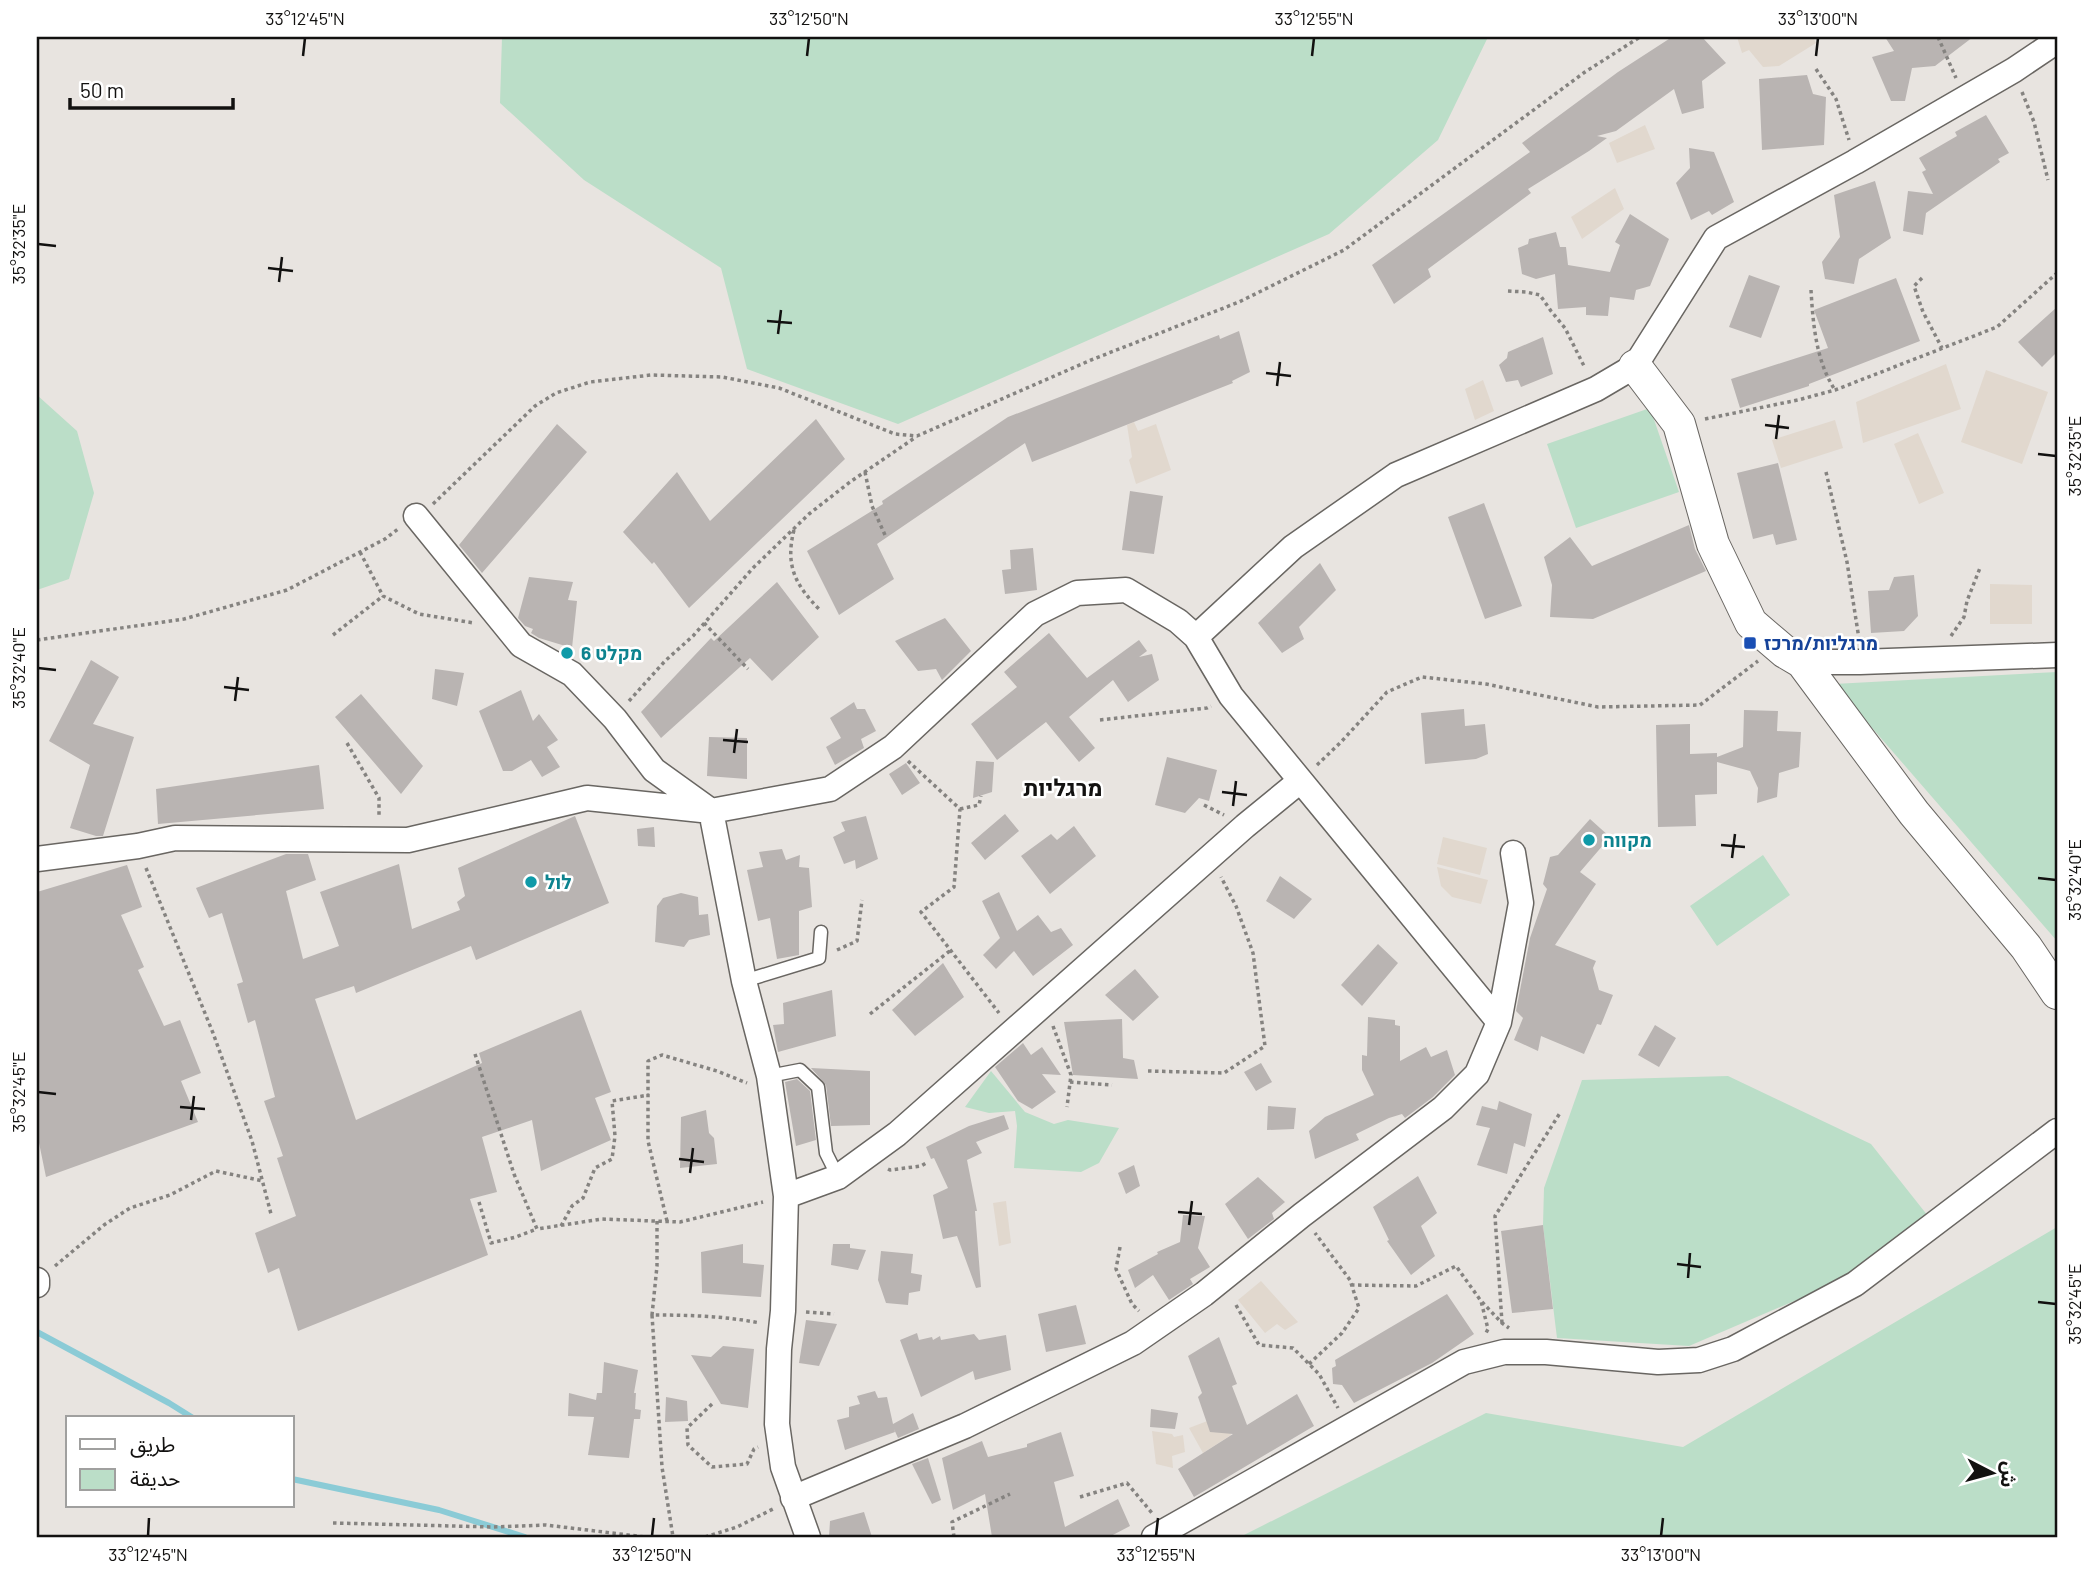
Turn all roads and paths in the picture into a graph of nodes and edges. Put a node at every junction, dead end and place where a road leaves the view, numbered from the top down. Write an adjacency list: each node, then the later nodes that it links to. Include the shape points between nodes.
1 (1640, 37): 18 (path, via 1585,72 1344,250 1239,302)
2 (1938, 37): 6 (path, via 1953,75)
3 (2057, 41): 5 (street)
4 (1816, 69): 7 (path, via 1836,99)
5 (2014, 70): 6 (street); 8 (path, via 2034,122)
6 (1971, 95): 7 (street)
7 (1855, 162): 14 (street, via 1716,237)
8 (2048, 180)
9 (2057, 273): 13 (path, via 1997,327)
10 (1922, 278): 13 (path, via 1914,286)
11 (1811, 290): 16 (path, via 1824,374)
12 (1508, 291): 15 (path, via 1540,295 1565,328)
13 (1942, 348): 16 (path)
14 (1635, 366): 15 (street); 17 (street)
15 (1596, 388): 31 (street, via 1396,475 1293,547)
16 (1835, 390): 17 (path)
17 (1679, 424): 34 (street, via 1713,544 1751,623)
18 (917, 436): 19 (path); 21 (path, via 895,434 779,388 722,377 651,375 590,382 556,393 535,406)
19 (865, 472): 22 (path); 23 (path, via 872,506)
20 (1826, 472): 36 (path, via 1847,562)
21 (416, 516): 24 (path); 29 (street)
22 (794, 528): 27 (path, via 790,545 793,574); 28 (path)
23 (885, 534)
24 (360, 552): 26 (path); 32 (path, via 287,590 184,619)
25 (1980, 568): 35 (path, via 1964,617 1951,635)
26 (383, 596): 29 (path, via 419,614); 30 (path)
27 (820, 610)
28 (704, 623): 37 (path); 39 (path)
29 (504, 625): 39 (street, via 521,645 572,674)
30 (333, 635)
31 (1196, 637): 38 (street); 42 (street, via 1126,590 1077,593 1035,614)
32 (37, 640)
33 (2057, 654): 35 (street)
34 (1794, 657): 36 (street); 43 (path, via 1761,658 1700,705 1598,706 1422,677 1387,692); 57 (street, via 1914,813 2026,947)
35 (1949, 659): 36 (street)
36 (1860, 662)
37 (748, 669)
38 (1231, 696): 40 (path, via 1207,708); 43 (street)
39 (615, 719): 46 (street, via 654,770)
40 (1100, 720)
41 (347, 743): 47 (path, via 379,798)
42 (893, 747): 45 (path); 46 (street, via 830,789)
43 (1300, 781): 50 (street); 60 (street)
44 (981, 796): 45 (path, via 979,804)
45 (960, 809): 54 (path, via 954,887 921,912)
46 (711, 811): 47 (street, via 587,798 408,840); 56 (street)
47 (380, 840): 48 (street, via 176,838)
48 (138, 846): 51 (street); 72 (path, via 214,1033)
49 (1513, 853): 60 (street, via 1521,903)
50 (1210, 857): 58 (street); 63 (path, via 1236,906 1253,953 1265,1045 1224,1073)
51 (37, 859)
52 (862, 900): 55 (path, via 856,941)
53 (821, 932): 55 (lane)
54 (951, 950): 59 (path); 61 (path)
55 (819, 958): 56 (lane)
56 (744, 981): 65 (street)
57 (2057, 993)
58 (1042, 1006): 61 (street); 64 (path, via 1071,1074)
59 (870, 1014)
60 (1499, 1022): 76 (street, via 1477,1074 1443,1108)
61 (1013, 1032): 71 (street, via 897,1133)
62 (474, 1054): 80 (path)
63 (1147, 1071)
64 (1070, 1082): 66 (path); 68 (path)
65 (770, 1084): 67 (path, via 662,1055 648,1061); 71 (lane, via 800,1070 818,1087 826,1153); 73 (street)
66 (1112, 1085)
67 (649, 1095): 78 (path, via 648,1141); 79 (path, via 612,1101 612,1159 595,1168 583,1198 572,1206)
68 (1067, 1107)
69 (1560, 1113): 86 (path, via 1495,1216)
70 (2057, 1131): 89 (street, via 1855,1284 1733,1349 1699,1360 1658,1363 1546,1352 1504,1352)
71 (838, 1177): 73 (street)
72 (262, 1181): 75 (path); 82 (path, via 216,1171 170,1195 130,1208)
73 (786, 1196): 78 (path, via 680,1222); 88 (street)
74 (479, 1202): 80 (path, via 491,1243)
75 (271, 1214)
76 (1302, 1215): 83 (path); 87 (street, via 1204,1294)
77 (657, 1221): 78 (path); 79 (path, via 602,1219); 85 (path)
78 (667, 1221)
79 (561, 1226): 80 (path)
80 (537, 1229)
81 (1120, 1247): 87 (path, via 1116,1269 1132,1304)
82 (37, 1282)
83 (1351, 1285): 89 (path, via 1416,1286 1456,1266 1481,1301 1488,1329); 90 (path, via 1359,1308 1342,1333)
84 (1236, 1305): 90 (path, via 1259,1345 1293,1348)
85 (652, 1315): 88 (path, via 733,1317); 100 (path, via 662,1467)
86 (1502, 1323)
87 (1156, 1326): 96 (street, via 1133,1343 965,1426)
88 (781, 1327): 93 (street)
89 (1464, 1362): 92 (street)
90 (1308, 1364): 92 (path, via 1319,1374)
91 (712, 1404): 93 (path, via 687,1428 688,1445 712,1467 747,1464 754,1448)
92 (1350, 1428): 98 (street)
93 (780, 1440): 96 (street)
94 (1010, 1494): 103 (path, via 952,1522)
95 (1080, 1497): 98 (path, via 1127,1483)
96 (793, 1498): 101 (path, via 737,1527); 102 (street)
97 (333, 1523): 99 (path, via 546,1525)
98 (1161, 1534)
99 (645, 1537)
100 (673, 1537)
101 (705, 1537)
102 (808, 1537)
103 (954, 1537)

